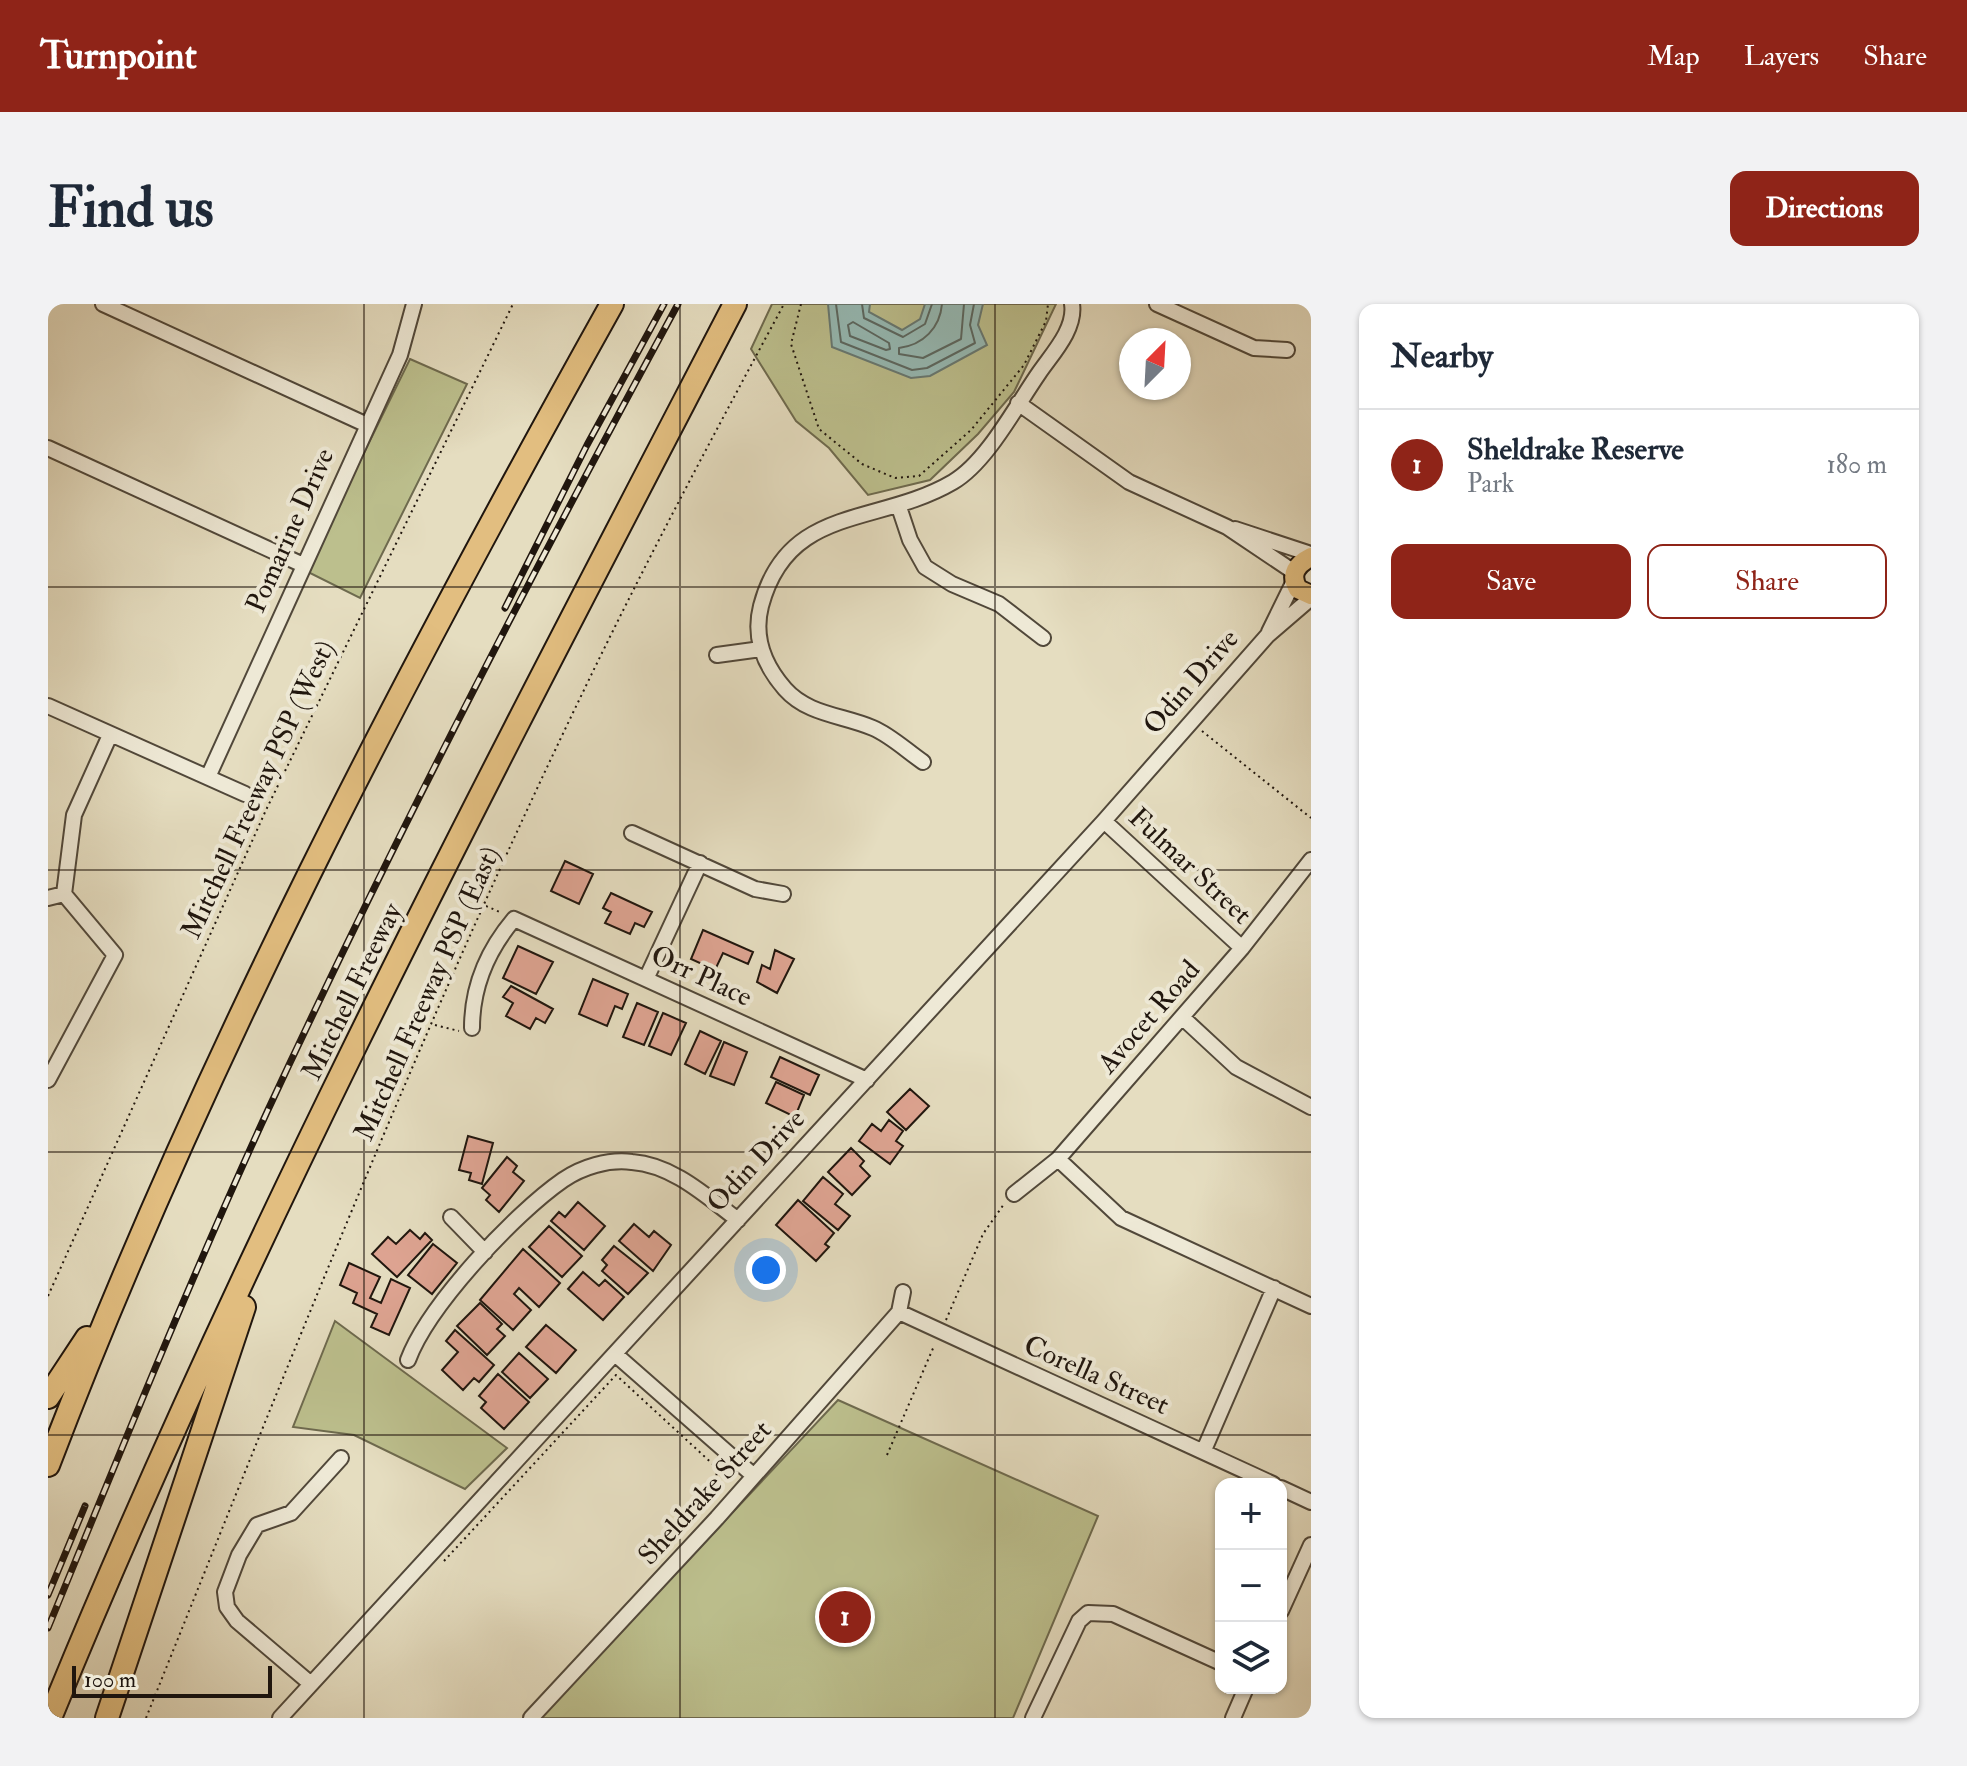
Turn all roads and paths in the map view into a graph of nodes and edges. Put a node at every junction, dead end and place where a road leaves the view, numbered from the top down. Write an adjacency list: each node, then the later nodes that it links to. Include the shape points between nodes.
1 (103, 304): 13 (street)
2 (414, 304): 13 (street, Pomarine Drive, via 400,355)
3 (513, 304): 57 (path, Mitchell Freeway PSP (West), via 266,810)
4 (612, 304): 58 (highway, via 305,878 208,1079)
5 (735, 304): 52 (highway, Mitchell Freeway)
6 (784, 304): 39 (path, Mitchell Freeway PSP (East), via 589,679)
7 (801, 304): 8 (path, via 791,344 819,429 862,464 895,478 919,476 971,430 1024,365 1046,321)
8 (1048, 304)
9 (1072, 304): 12 (street, via 1065,335)
10 (1157, 304): 11 (street, via 1254,348)
11 (1287, 350)
12 (1018, 403): 15 (street, via 955,481); 16 (street, via 1129,482)
13 (365, 424): 18 (street, Pomarine Drive)
14 (48, 448): 18 (street)
15 (899, 507): 22 (street, via 925,567 999,604); 23 (street, via 839,519 807,534 765,588 756,626)
16 (1227, 527): 17 (street); 19 (street)
17 (1311, 556): 19 (main road, Odin Drive)
18 (301, 564): 29 (street, Pomarine Drive)
19 (1294, 576): 20 (main road, Odin Drive, via 1301,592); 21 (street, Odin Drive)
20 (1311, 596): 21 (street, Odin Drive)
21 (1267, 636): 26 (street, Odin Drive)
22 (1043, 638)
23 (761, 649): 24 (street); 28 (street, via 786,691 806,705 873,728)
24 (717, 655)
25 (48, 706): 27 (street)
26 (1192, 722): 31 (path); 32 (street, Odin Drive)
27 (110, 735): 29 (street); 36 (street, via 74,815)
28 (923, 762)
29 (208, 777): 30 (street)
30 (245, 794)
31 (1311, 818)
32 (1104, 821): 41 (street, Fulmar Street); 47 (street, Odin Drive)
33 (632, 833): 35 (street)
34 (1311, 860): 41 (street, Avocet Road)
35 (700, 863): 37 (street, via 755,889); 42 (street)
36 (64, 894): 38 (street); 46 (street, via 115,955)
37 (783, 894)
38 (48, 898)
39 (486, 906): 40 (path); 44 (path, Mitchell Freeway PSP (East))
40 (514, 919): 42 (street, Orr Place); 45 (street, via 497,939 472,996)
41 (1242, 948): 43 (street, Avocet Road)
42 (647, 977): 47 (street, Orr Place)
43 (1182, 1017): 48 (street, via 1236,1067); 49 (street, Avocet Road)
44 (433, 1025): 45 (path, via 455,1032); 83 (path, Mitchell Freeway PSP (East), via 333,1253)
45 (472, 1026)
46 (48, 1080)
47 (867, 1080): 53 (street, Odin Drive)
48 (1311, 1107)
49 (1058, 1159): 50 (street, Avocet Road); 55 (street, via 1121,1218)
50 (1014, 1194): 61 (path, via 983,1234)
51 (451, 1217): 54 (street)
52 (272, 1218): 81 (highway, Mitchell Freeway); 82 (highway, via 193,1471)
53 (738, 1220): 54 (street, via 665,1170 633,1162 602,1163 564,1179); 63 (street, Odin Drive)
54 (485, 1252): 64 (street, via 417,1337)
55 (1274, 1288): 59 (street); 66 (street)
56 (903, 1292): 60 (street)
57 (48, 1296)
58 (114, 1298): 65 (highway); 69 (highway)
59 (1311, 1306)
60 (899, 1312): 66 (street, Corella Street); 70 (street, Sheldrake Street)
61 (944, 1324)
62 (937, 1340): 67 (path)
63 (615, 1354): 70 (street); 79 (street, Odin Drive)
64 (408, 1360)
65 (48, 1397)
66 (1204, 1450): 71 (street, Corella Street)
67 (887, 1455)
68 (341, 1458): 79 (street, via 291,1513 257,1525 225,1592 237,1621)
69 (48, 1465)
70 (754, 1476): 74 (street, Sheldrake Street)
71 (1261, 1478)
72 (1287, 1491): 73 (street)
73 (1311, 1502)
74 (717, 1518): 76 (path, via 705,1506 715,1494 717,1468 616,1375); 85 (street, Sheldrake Street)
75 (1311, 1545): 77 (street)
76 (437, 1569)
77 (1287, 1598)
78 (1215, 1660): 86 (street, via 1113,1614 1088,1613 1079,1621)
79 (311, 1684): 84 (street, Odin Drive)
80 (1243, 1694): 87 (street)
81 (50, 1718)
82 (107, 1718)
83 (146, 1718)
84 (280, 1718)
85 (531, 1718)
86 (1033, 1718)
87 (1233, 1718)

